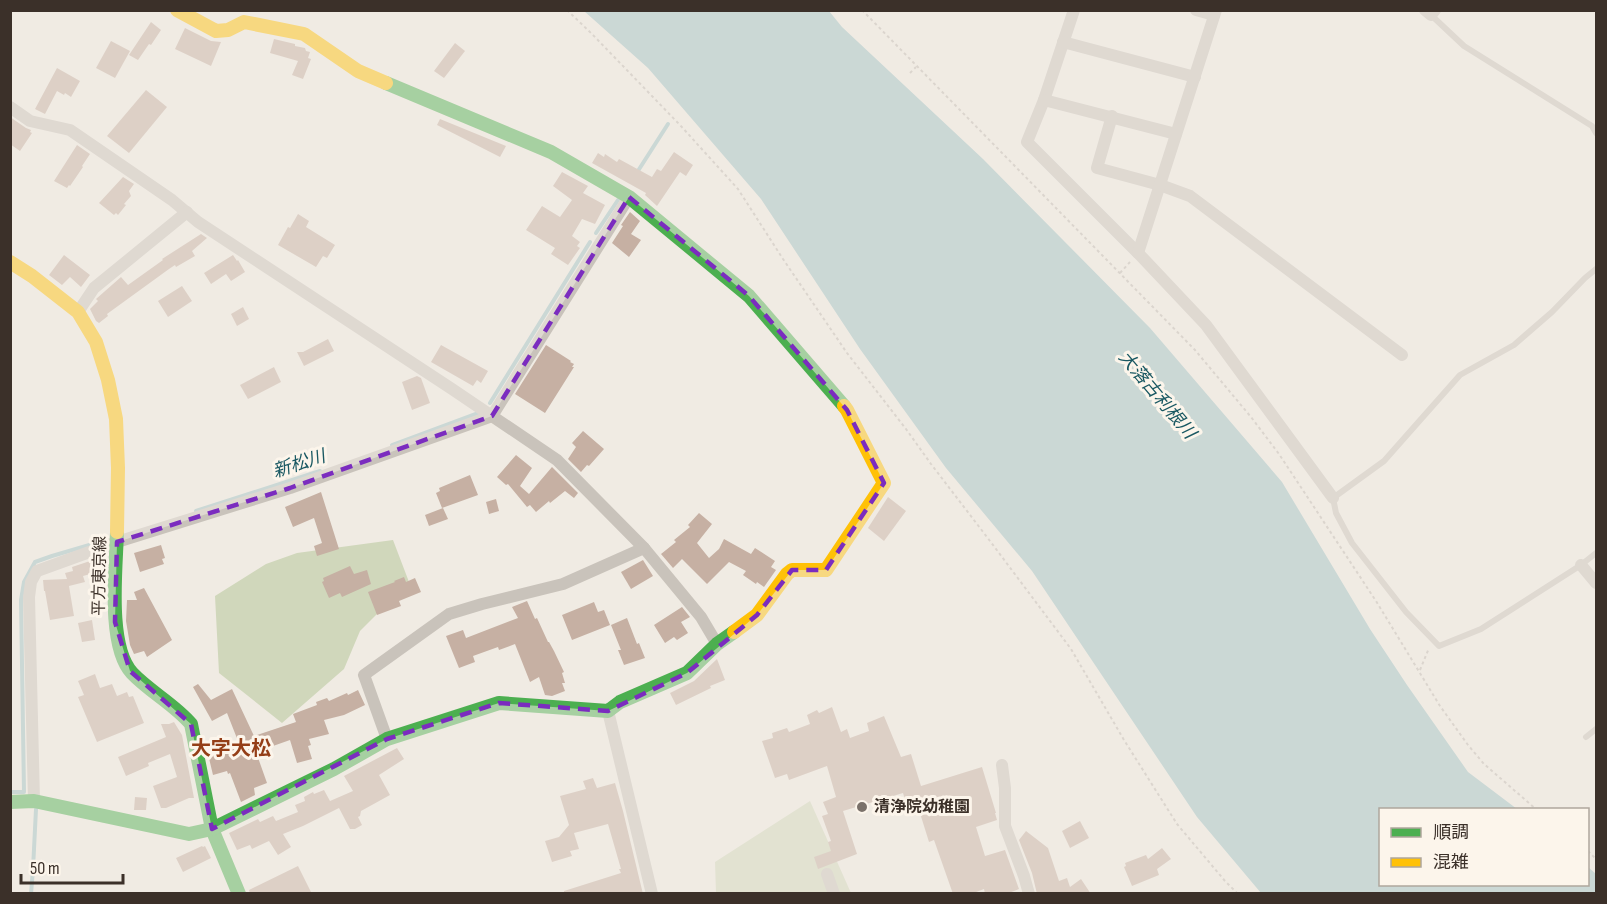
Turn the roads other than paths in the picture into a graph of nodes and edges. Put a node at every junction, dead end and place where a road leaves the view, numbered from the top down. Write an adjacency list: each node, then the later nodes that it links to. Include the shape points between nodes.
1 (177, 10): 14 (street, via 216,31 244,22 304,34 358,71 551,152)
2 (1074, 10): 6 (street)
3 (1196, 10): 5 (street)
4 (1431, 12): 11 (lane, via 1464,46 1592,126)
5 (1215, 13): 7 (street)
6 (1063, 42): 7 (street); 8 (street)
7 (1195, 77): 12 (street)
8 (1044, 100): 10 (street); 16 (street, via 1027,142)
9 (10, 107): 15 (street, via 30,121 70,130)
10 (1112, 116): 12 (street); 13 (street, via 1097,168)
11 (1596, 133)
12 (1176, 134): 13 (street)
13 (1160, 185): 16 (street); 20 (street, via 1190,196)
14 (629, 197): 21 (street); 28 (street, via 749,296 847,410 884,483 826,570 792,570 757,615)
15 (187, 212): 19 (street, via 94,288); 21 (street)
16 (1138, 253): 22 (street, via 1206,326)
17 (10, 262): 19 (street, 平方東京線)
18 (1596, 269): 22 (lane, via 1514,345 1460,375 1384,461)
19 (78, 312): 23 (street, 平方東京線, via 96,342 116,419)
20 (1402, 355)
21 (492, 416): 23 (street, via 290,488); 24 (street, via 557,460)
22 (1333, 498): 26 (lane, via 1336,513 1352,543 1406,612 1439,646 1481,629)
23 (117, 542): 34 (street, via 37,571 31,582); 36 (street, 平方東京線, via 115,622 119,648 130,671 191,724)
24 (644, 548): 28 (street, via 701,617); 32 (street, via 563,585 448,614 373,668 364,675)
25 (1596, 553): 26 (lane)
26 (1581, 566): 27 (street)
27 (1596, 583)
28 (717, 644): 29 (street, via 687,673)
29 (608, 711): 32 (street, via 499,703); 39 (street)
30 (1596, 729): 31 (lane)
31 (1586, 737)
32 (387, 739): 36 (street)
33 (1002, 765): 41 (street, via 1005,826)
34 (34, 801): 35 (street); 36 (street, via 189,834)
35 (10, 802)
36 (212, 829): 38 (street, 平方東京線)
37 (827, 874): 40 (street)
38 (239, 894)
39 (652, 894)
40 (834, 894)
41 (1029, 894)

